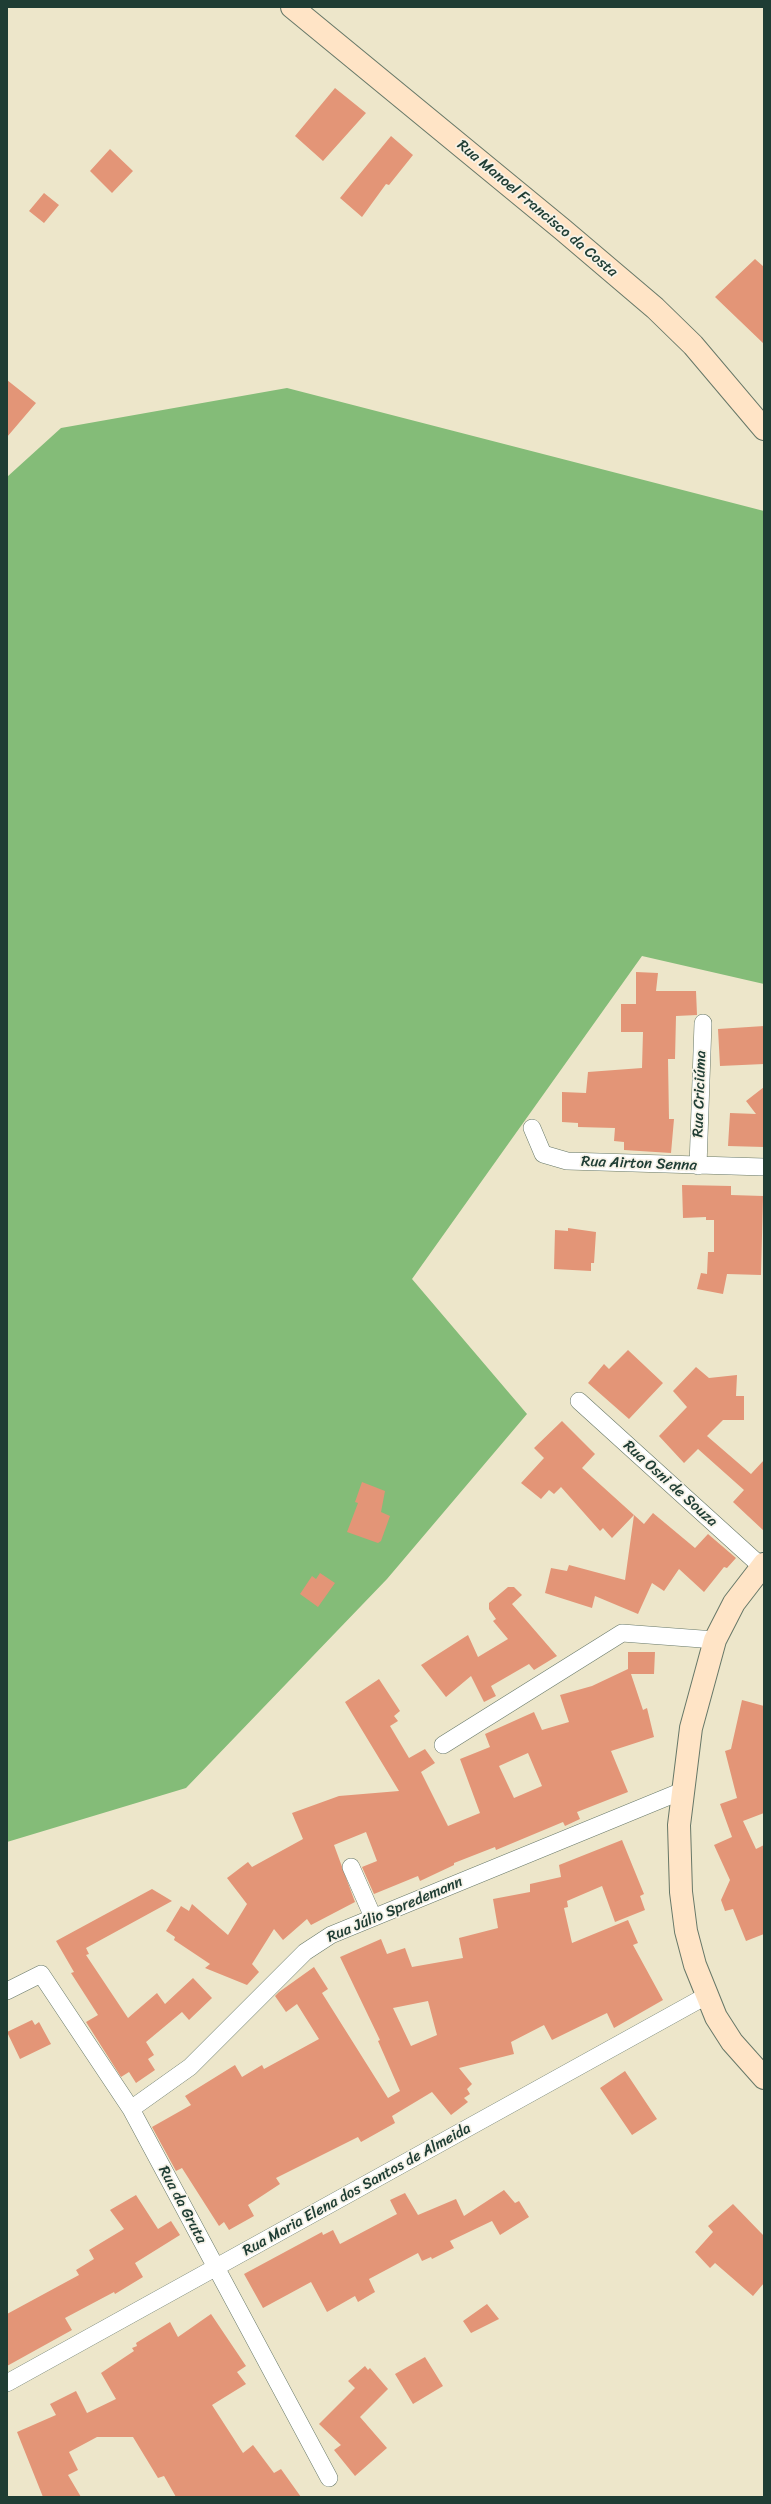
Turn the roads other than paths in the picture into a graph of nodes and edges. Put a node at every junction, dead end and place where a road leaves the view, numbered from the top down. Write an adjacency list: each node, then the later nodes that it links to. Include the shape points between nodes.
1 (292, 7): 2 (main road, Rua Manoel Francisco da Costa, via 655,308 698,350)
2 (764, 429)
3 (703, 1023): 5 (street, Rua Criciúma)
4 (532, 1128): 5 (street, Rua Airton Senna, via 543,1154 567,1162)
5 (698, 1166): 6 (street, Rua Airton Senna)
6 (764, 1167)
7 (579, 1401): 8 (street, Rua Osni de Souza)
8 (763, 1566): 9 (main road, via 734,1603)
9 (715, 1640): 10 (street, via 622,1633); 11 (main road, via 691,1728)
10 (443, 1745)
11 (682, 1791): 13 (street, Rua Júlio Spredemann); 15 (main road, via 679,1825 681,1892 694,1965)
12 (351, 1867): 13 (street)
13 (373, 1917): 17 (street, Rua Júlio Spredemann, via 331,1935 305,1952 190,2067)
14 (7, 1991): 17 (street, Rua da Gruta, via 41,1974)
15 (706, 1996): 16 (main road, via 732,2042); 18 (street, Rua Maria Elena dos Santos de Almeida)
16 (764, 2078)
17 (131, 2109): 18 (street, Rua da Gruta)
18 (216, 2268): 19 (street, Rua Maria Elena dos Santos de Almeida); 20 (street, Rua da Gruta)
19 (7, 2383)
20 (329, 2478)

